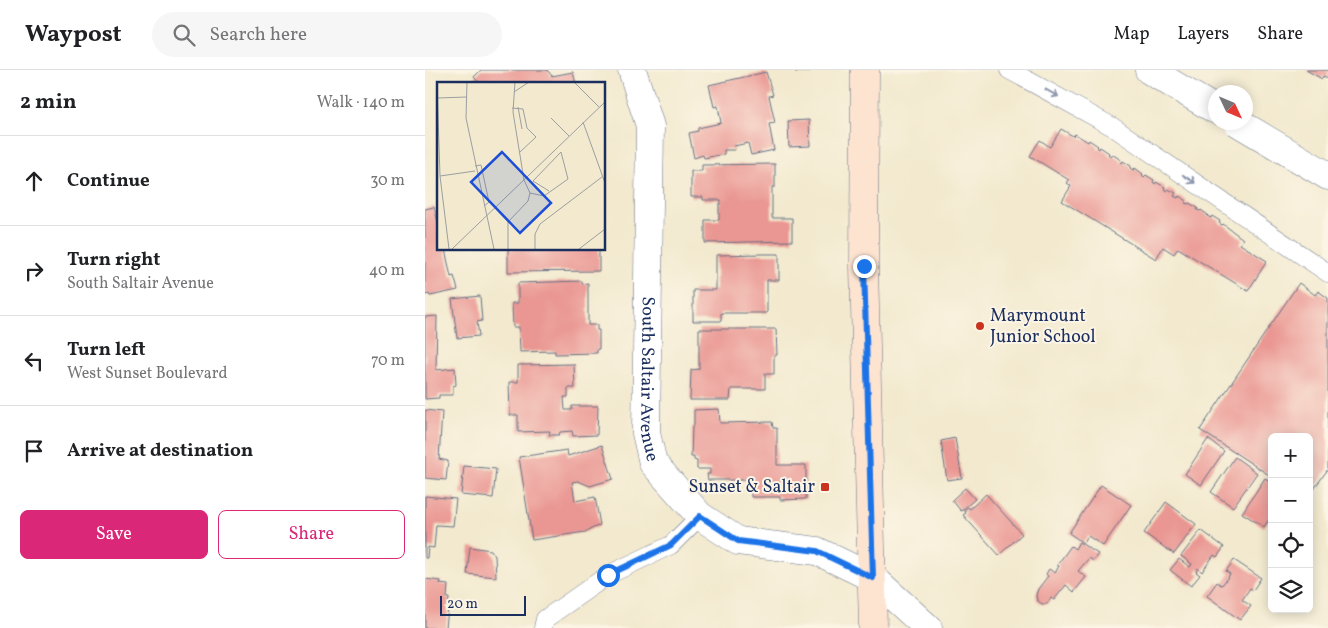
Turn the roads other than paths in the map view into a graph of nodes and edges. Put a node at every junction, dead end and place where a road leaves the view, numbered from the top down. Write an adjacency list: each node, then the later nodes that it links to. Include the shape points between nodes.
1 (632, 70): 9 (street, South Saltair Avenue, via 649,126 646,433 653,463)
2 (865, 70): 10 (main road, via 864,266)
3 (1009, 70): 8 (lane, one-way to 8, via 1113,128)
4 (1149, 70): 5 (street)
5 (1208, 106)
6 (1250, 130): 7 (street)
7 (1328, 176)
8 (1328, 273)
9 (700, 516): 10 (street, South Saltair Avenue, via 738,541 817,551); 11 (lane, via 671,545 608,575 545,619)
10 (873, 578): 12 (main road); 13 (street, South Saltair Avenue)
11 (543, 628)
12 (873, 628)
13 (928, 628)

